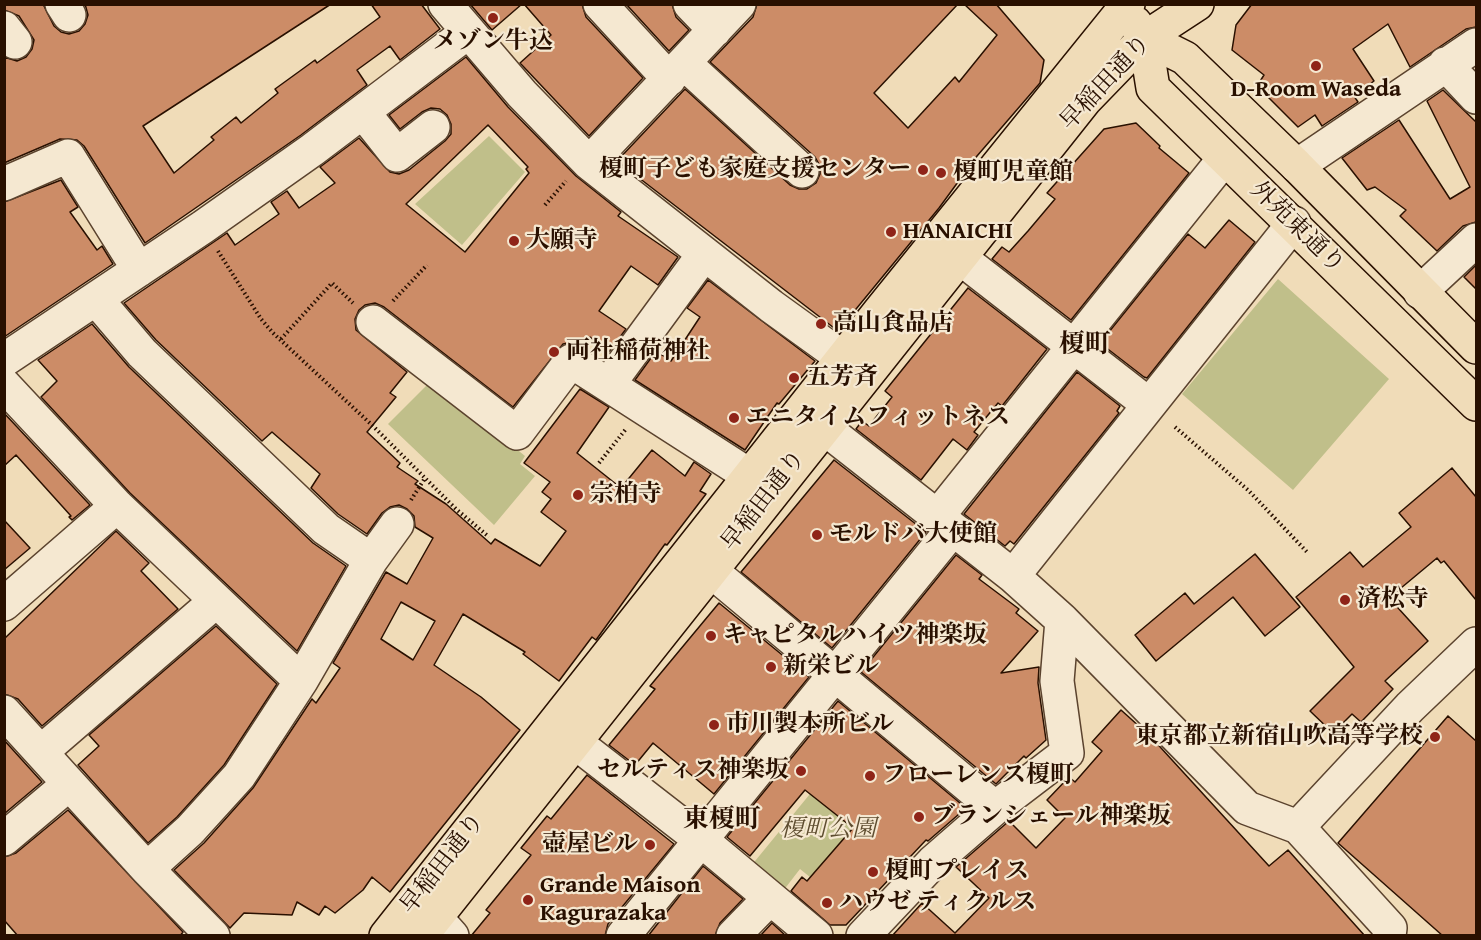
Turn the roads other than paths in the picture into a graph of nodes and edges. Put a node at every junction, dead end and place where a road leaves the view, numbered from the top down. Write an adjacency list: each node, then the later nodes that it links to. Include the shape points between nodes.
1 (445, 4): 8 (street)
2 (600, 4): 12 (street)
3 (690, 4): 7 (street)
4 (739, 4): 7 (street)
5 (1197, 4): 9 (main road, 早稲田通り)
6 (1125, 5): 9 (main road, 外苑東通り); 31 (main road, 早稲田通り)
7 (715, 30): 12 (street)
8 (468, 32): 14 (street); 17 (street)
9 (1145, 38): 16 (main road, 外苑東通り, via 1153,88); 18 (main road, 外苑東通り, via 1185,58); 24 (main road, 早稲田通り, via 1085,100)
10 (1476, 45): 11 (street)
11 (1445, 64): 13 (street); 18 (street)
12 (676, 71): 17 (street); 19 (street)
13 (1476, 97)
14 (363, 112): 15 (street, via 397,155); 25 (street)
15 (433, 127)
16 (1224, 159): 21 (main road, 外苑東通り); 29 (street)
17 (589, 164): 23 (street)
18 (1297, 166): 26 (main road, 外苑東通り)
19 (802, 171)
20 (4, 184): 25 (street, via 68,156)
21 (1294, 223): 35 (street); 36 (main road, 外苑東通り)
22 (1476, 240): 26 (street)
23 (704, 254): 31 (street); 34 (street)
24 (959, 257): 29 (street); 37 (main road, 早稲田通り)
25 (139, 270): 27 (street)
26 (1420, 292): 30 (main road, 外苑東通り)
27 (96, 299): 32 (street); 42 (street, via 142,353 326,530)
28 (373, 322): 34 (street, via 517,433 571,361)
29 (1074, 346): 35 (street); 40 (street)
30 (1476, 347)
31 (843, 358): 38 (main road, 早稲田通り)
32 (4, 360)
33 (4, 385): 39 (street)
34 (608, 385): 38 (street)
35 (1148, 404): 44 (street)
36 (1476, 404)
37 (823, 427): 40 (street); 43 (main road, 早稲田通り)
38 (750, 476): 63 (main road, 早稲田通り)
39 (117, 506): 45 (street); 46 (street)
40 (944, 523): 44 (street); 49 (street)
41 (397, 524): 42 (street)
42 (371, 560): 50 (street)
43 (710, 570): 49 (street); 52 (main road, 早稲田通り)
44 (1013, 576): 47 (street)
45 (216, 601): 50 (street); 53 (street)
46 (4, 604)
47 (1062, 620): 55 (street, via 1057,681 1067,753); 56 (street, via 1247,808)
48 (1476, 644): 56 (street, via 1410,707)
49 (835, 674): 55 (street); 58 (street)
50 (301, 681): 59 (street, via 239,776 190,830)
51 (4, 712): 53 (street)
52 (576, 743): 58 (street); 61 (main road, 早稲田通り)
53 (41, 752): 54 (street)
54 (69, 784): 57 (street); 59 (street)
55 (995, 808): 67 (street, via 933,862)
56 (1298, 827): 68 (street, via 1390,928)
57 (4, 839)
58 (701, 840): 60 (street); 64 (street)
59 (147, 869): 62 (street)
60 (770, 898): 65 (street); 66 (street)
61 (436, 929)
62 (213, 936)
63 (386, 936)
64 (623, 936)
65 (734, 936)
66 (816, 936)
67 (863, 936)
68 (1389, 936)

